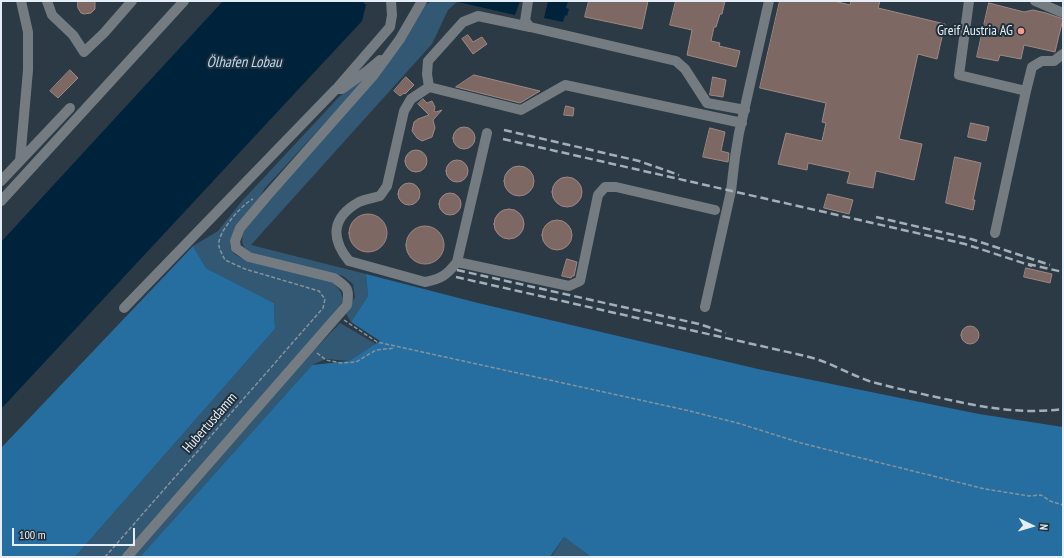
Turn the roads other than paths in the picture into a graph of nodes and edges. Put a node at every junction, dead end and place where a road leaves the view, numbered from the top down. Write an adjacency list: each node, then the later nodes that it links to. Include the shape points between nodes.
1 (21, 1): 22 (street, via 28,32 28,70)
2 (47, 1): 3 (street, via 52,15 73,35 84,52)
3 (132, 1)
4 (184, 1): 24 (street)
5 (391, 1): 16 (street, via 390,27)
6 (422, 1): 14 (street)
7 (528, 1): 12 (street, via 525,21)
8 (769, 1): 19 (street)
9 (969, 1): 17 (street, via 959,76)
10 (1035, 1): 11 (street)
11 (1063, 13)
12 (530, 27): 15 (street, via 478,16 463,22 428,61 426,74); 19 (street, via 676,62 685,69 706,103)
13 (1063, 54): 17 (street, via 1054,61 1042,61 1032,67)
14 (387, 57): 16 (street, via 342,89); 30 (street, via 240,228 235,241 236,248 249,257 334,278 345,286 349,294 347,305)
15 (429, 87): 20 (street, via 521,110 565,85); 27 (street, via 411,99 404,111 387,186 380,196 360,202 340,218 336,229 336,242 349,261 425,282 438,280)
16 (336, 89): 29 (street)
17 (1026, 91): 26 (street)
18 (70, 108): 22 (street)
19 (745, 110): 20 (street)
20 (742, 123): 28 (street, via 731,191)
21 (487, 133): 27 (street)
22 (20, 162): 23 (street)
23 (1, 181)
24 (1, 202)
25 (715, 210): 27 (street, via 616,187 605,188 598,195 580,281 569,286)
26 (995, 232)
27 (457, 262)
28 (705, 307)
29 (124, 308)
30 (126, 557)

